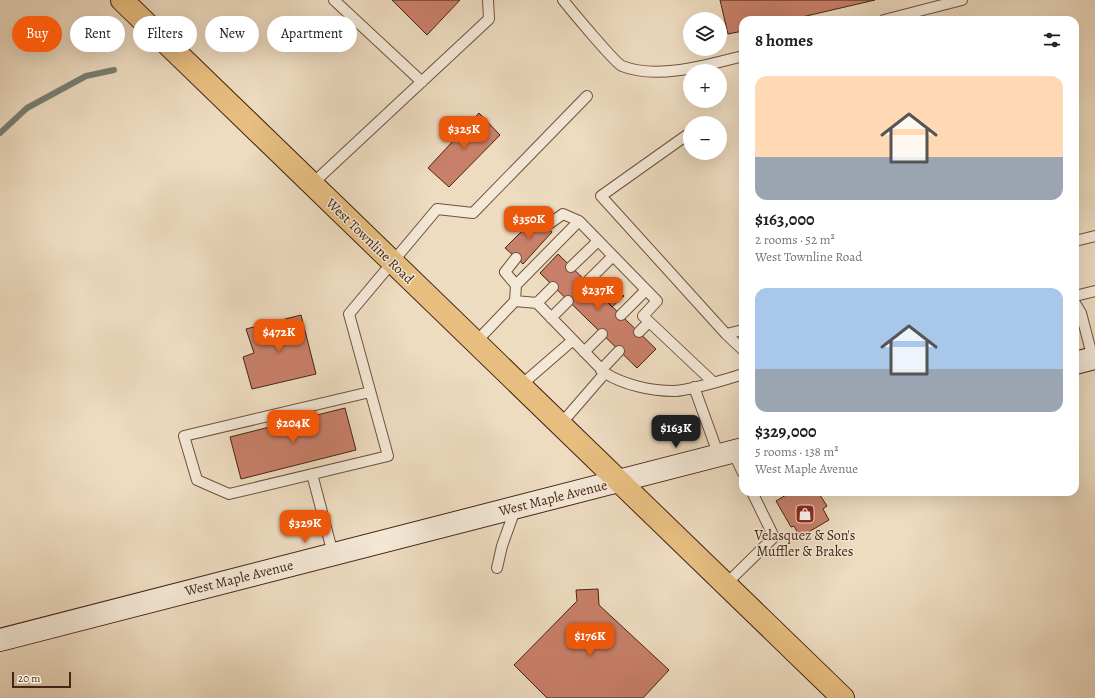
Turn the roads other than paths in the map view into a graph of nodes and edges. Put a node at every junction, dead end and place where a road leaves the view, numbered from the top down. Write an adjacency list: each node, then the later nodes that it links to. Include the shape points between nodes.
1 (122, 0): 11 (main road, West Townline Road)
2 (334, 0): 8 (lane)
3 (488, 0): 8 (lane, via 489,19)
4 (563, 0): 7 (lane, via 621,66 654,72 709,65)
5 (962, 0): 6 (lane)
6 (900, 16)
7 (739, 57)
8 (422, 82): 11 (lane)
9 (587, 96): 19 (lane, via 473,213 438,209)
10 (683, 137): 37 (lane, via 601,196)
11 (312, 184): 19 (main road, West Townline Road)
12 (579, 221): 13 (lane, via 563,214); 16 (lane); 22 (lane)
13 (546, 226)
14 (1095, 236): 15 (lane)
15 (1079, 240)
16 (598, 241): 17 (lane); 20 (lane)
17 (613, 256): 21 (lane); 24 (lane)
18 (516, 258): 22 (lane, via 505,272)
19 (392, 262): 39 (main road, West Townline Road); 49 (lane, via 349,314)
20 (571, 267)
21 (587, 282)
22 (516, 285): 27 (lane)
23 (553, 286): 29 (lane)
24 (646, 290): 31 (lane); 33 (lane, via 657,301 643,316)
25 (1095, 291): 26 (lane)
26 (1079, 295)
27 (515, 301): 29 (lane); 39 (lane)
28 (568, 301): 32 (lane)
29 (538, 303): 32 (lane)
30 (1079, 310): 43 (lane)
31 (621, 315)
32 (551, 318): 38 (lane)
33 (649, 322): 35 (lane); 46 (lane)
34 (739, 331): 37 (lane)
35 (638, 332)
36 (602, 334): 42 (lane)
37 (726, 334): 40 (lane)
38 (573, 340): 42 (lane); 47 (lane)
39 (475, 343): 47 (main road, West Townline Road)
40 (739, 346)
41 (619, 351): 44 (lane)
42 (584, 352): 44 (lane)
43 (1088, 360)
44 (603, 371): 48 (lane, via 615,380 644,387 675,391); 50 (lane)
45 (739, 378): 46 (lane)
46 (713, 382): 48 (lane)
47 (520, 386): 50 (main road, West Townline Road)
48 (694, 387): 51 (lane)
49 (370, 392): 53 (lane, via 388,456); 53 (lane, via 184,436 197,480 229,494)
50 (560, 425): 54 (main road, West Townline Road)
51 (731, 452): 52 (lane); 54 (main road, West Maple Avenue)
52 (739, 466)
53 (312, 474): 57 (lane)
54 (618, 481): 56 (main road, West Maple Avenue); 59 (main road, West Townline Road)
55 (754, 496): 59 (lane, via 774,537)
56 (516, 507): 57 (main road, West Maple Avenue); 58 (lane)
57 (333, 554): 60 (main road, West Maple Avenue)
58 (497, 568)
59 (725, 585): 61 (main road, West Townline Road)
60 (0, 640)
61 (843, 698)

